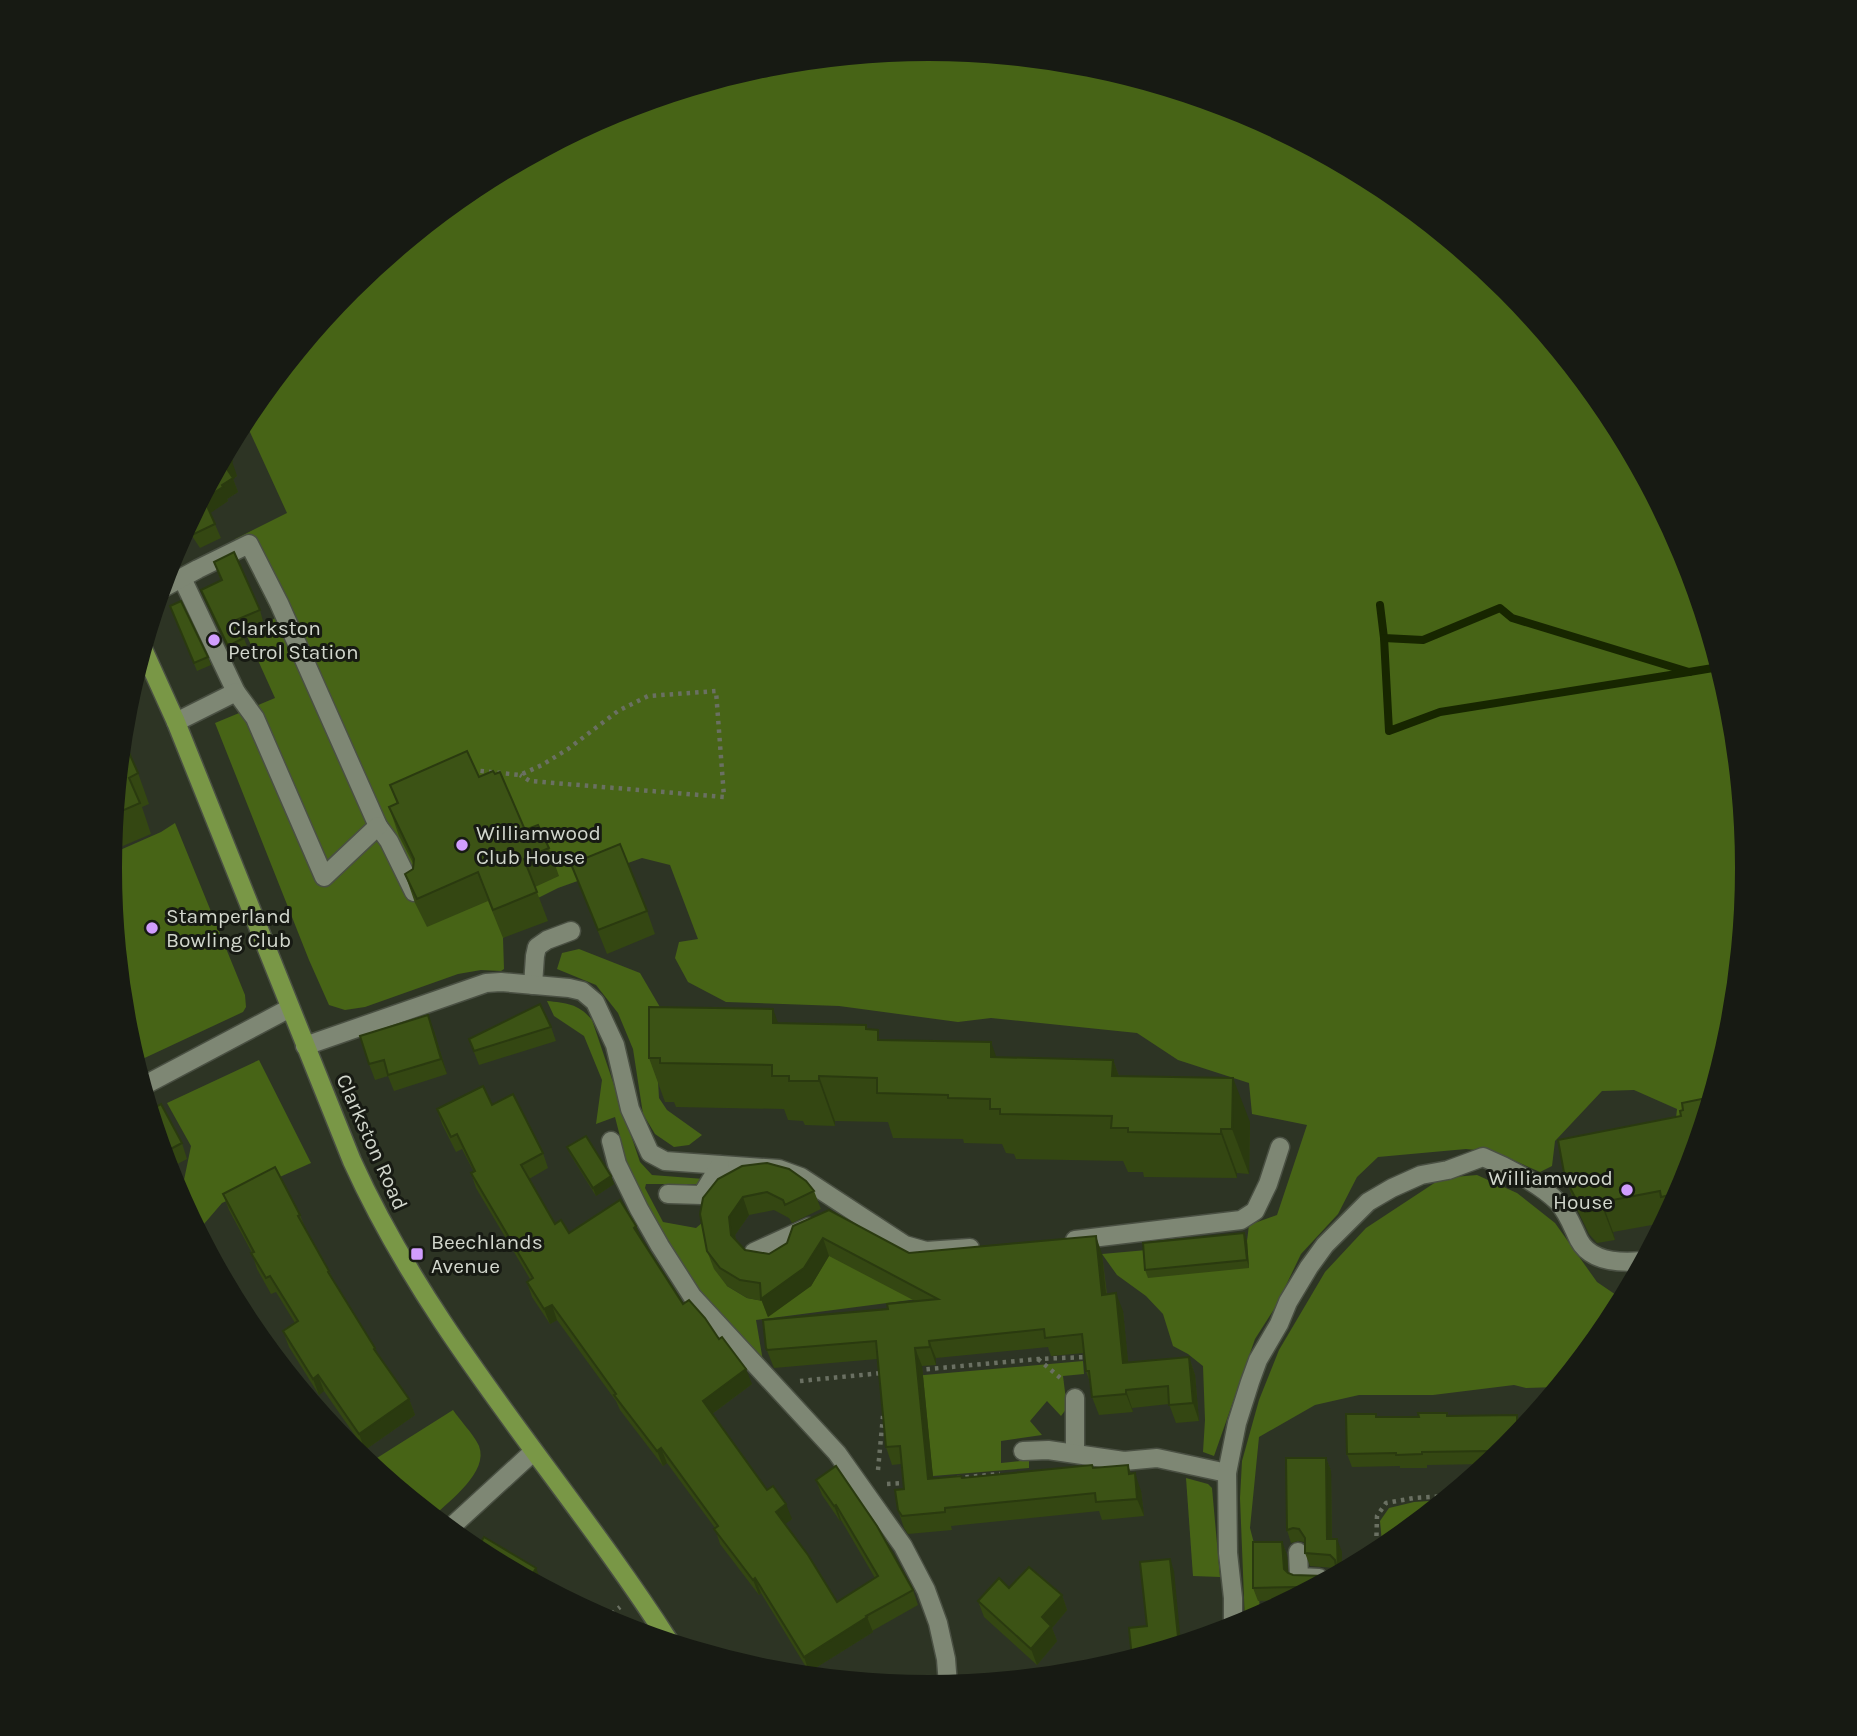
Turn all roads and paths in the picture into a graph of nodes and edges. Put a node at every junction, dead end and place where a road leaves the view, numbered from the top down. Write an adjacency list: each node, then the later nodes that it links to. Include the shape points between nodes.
1 (182, 578): 2 (street); 4 (street); 8 (street, via 249,544)
2 (175, 582)
3 (148, 661): 5 (main road, Clarkston Road)
4 (236, 692): 5 (street); 8 (street, via 255,718 324,877)
5 (176, 722): 12 (main road, Clarkston Road)
6 (464, 769): 7 (path)
7 (520, 775): 7 (path, via 530,781 724,797 716,691 648,696)
8 (378, 825): 9 (street)
9 (414, 892)
10 (571, 931): 11 (street, via 537,947)
11 (533, 985): 13 (street, via 486,983); 17 (street, via 582,991 594,1002 615,1045 630,1109 650,1153 665,1161)
12 (290, 1008): 13 (main road, Clarkston Road); 14 (street)
13 (305, 1046): 34 (main road, Clarkston Road, via 358,1174 398,1251 432,1308)
14 (151, 1082)
15 (611, 1141): 49 (street, via 639,1209 692,1296 836,1453 903,1546 938,1623)
16 (1280, 1147): 20 (street, via 1255,1211 1241,1220)
17 (720, 1166): 18 (street, via 702,1195); 19 (street, via 779,1169 801,1177)
18 (668, 1194)
19 (836, 1214): 21 (street, via 926,1251); 22 (street)
20 (1062, 1241)
21 (980, 1248)
22 (754, 1252)
23 (1632, 1261): 37 (street, via 1611,1262 1588,1252 1558,1203 1512,1170 1483,1157 1392,1188 1368,1202 1325,1245 1288,1302 1250,1382)
24 (1038, 1359): 25 (path, via 1086,1356); 26 (path); 31 (path, via 1068,1384)
25 (1087, 1365)
26 (906, 1371)
27 (893, 1372): 28 (path)
28 (880, 1374): 29 (path); 30 (path)
29 (788, 1382)
30 (881, 1385)
31 (1075, 1398): 35 (street)
32 (882, 1408): 36 (path)
33 (1023, 1451): 35 (street)
34 (533, 1452): 43 (street); 48 (main road, Clarkston Road)
35 (1075, 1453): 37 (street, via 1124,1461 1157,1458)
36 (877, 1472)
37 (1227, 1473): 47 (street)
38 (1008, 1474): 39 (path)
39 (955, 1478)
40 (916, 1482): 41 (path)
41 (876, 1485)
42 (1434, 1497): 44 (path, via 1386,1503 1377,1516)
43 (457, 1522)
44 (1376, 1539)
45 (1298, 1552): 46 (street, via 1299,1577)
46 (1312, 1577)
47 (1233, 1615)
48 (660, 1629)
49 (947, 1674)

